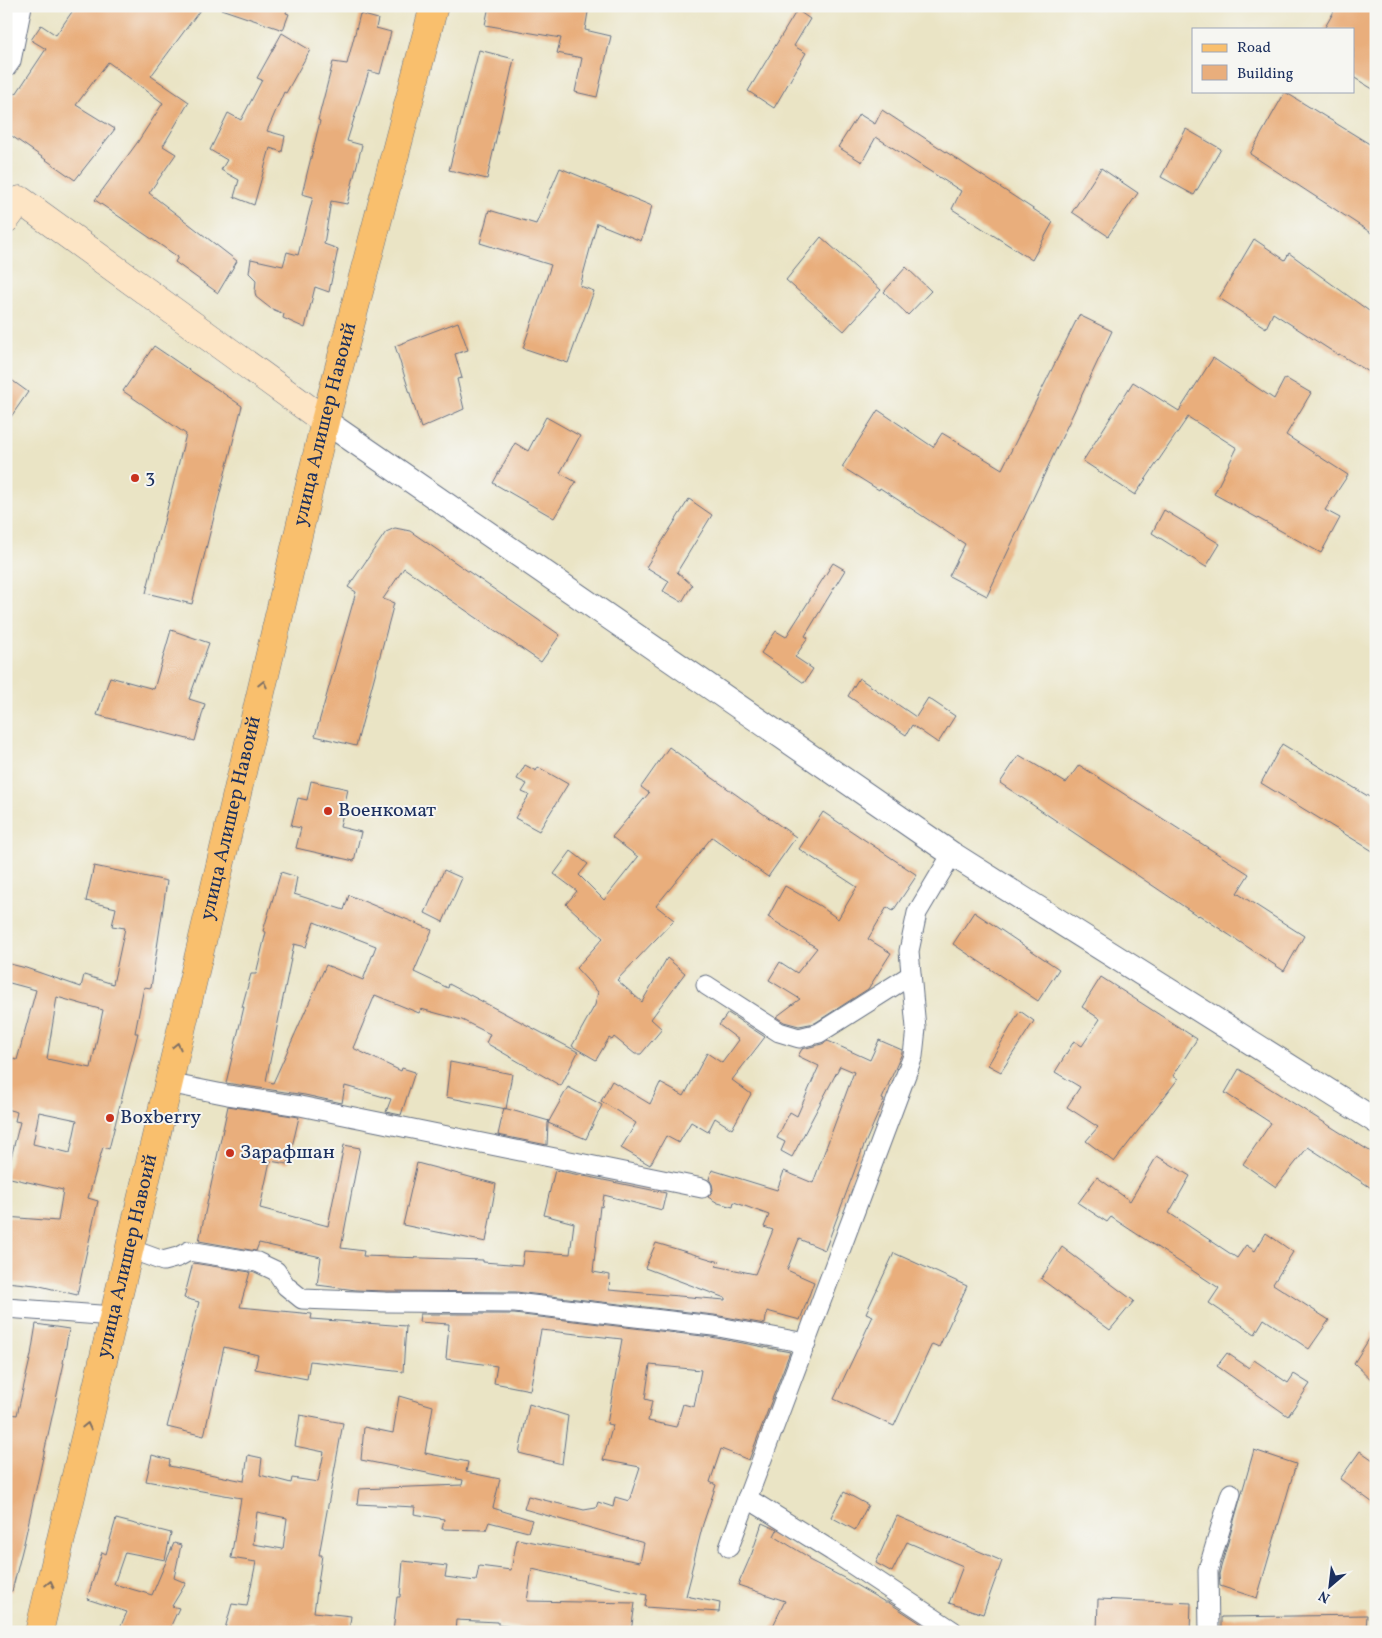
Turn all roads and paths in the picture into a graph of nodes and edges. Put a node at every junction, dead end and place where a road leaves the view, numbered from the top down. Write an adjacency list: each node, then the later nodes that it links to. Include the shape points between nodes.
1 (22, 6): 3 (street, via 11,61)
2 (434, 6): 5 (main road, улица Алишер Навоий)
3 (6, 68)
4 (11, 202): 5 (main road)
5 (325, 421): 6 (street); 9 (main road, улица Алишер Навоий, one-way to 5)
6 (952, 854): 7 (street, via 917,914 909,951); 10 (street)
7 (911, 975): 8 (street, via 819,1033 799,1038 779,1032); 15 (street, via 916,1028 912,1056)
8 (706, 985)
9 (168, 1083): 11 (street, via 228,1096 300,1106); 12 (main road, улица Алишер Навоий)
10 (1376, 1121)
11 (702, 1188)
12 (130, 1249): 14 (main road, улица Алишер Навоий); 15 (street, via 163,1261 189,1251 257,1262 276,1271 286,1286 302,1299 515,1303 713,1326)
13 (6, 1308): 14 (street)
14 (113, 1316): 20 (main road, улица Алишер Навоий, one-way to 14)
15 (806, 1343): 17 (street)
16 (1231, 1493): 21 (street, via 1208,1570)
17 (747, 1498): 18 (street); 19 (street)
18 (729, 1547)
19 (953, 1631)
20 (39, 1632)
21 (1209, 1632)

